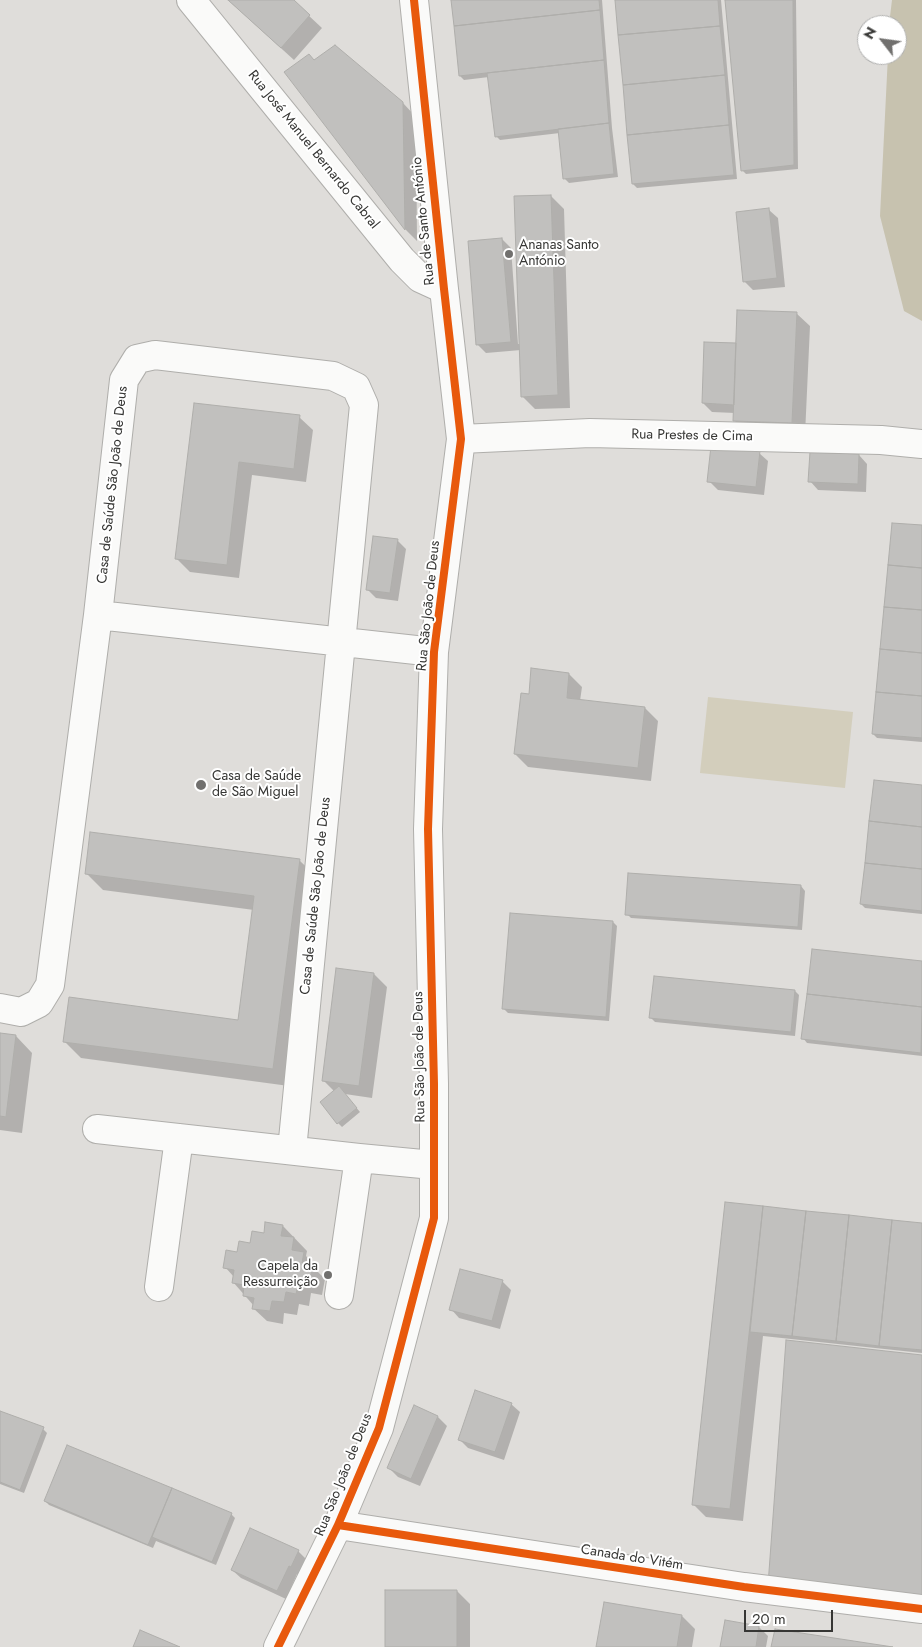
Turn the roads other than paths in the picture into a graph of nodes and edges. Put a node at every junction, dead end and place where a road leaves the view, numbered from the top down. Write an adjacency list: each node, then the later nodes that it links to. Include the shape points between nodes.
1 (191, 0): 3 (street, Rua José Manuel Bernardo Cabral, via 402,260 420,278)
2 (414, 0): 3 (street, Rua de Santo António)
3 (444, 289): 4 (street, Rua de Santo António)
4 (461, 439): 5 (street, Rua Prestes de Cima, via 590,433 881,440); 8 (street, Rua São João de Deus)
5 (922, 444)
6 (98, 615): 7 (street); 7 (street, Casa de Saúde São João de Deus, via 124,380 137,359 155,355 333,376 356,387 364,405); 9 (street, Casa de Saúde São João de Deus, via 50,985 39,1003 21,1012)
7 (341, 642): 8 (street); 12 (street, Casa de Saúde São João de Deus)
8 (434, 652): 14 (street, Rua São João de Deus, via 428,829)
9 (0, 1008)
10 (97, 1129): 11 (street)
11 (179, 1138): 12 (street); 15 (street)
12 (292, 1150): 13 (street)
13 (359, 1158): 14 (street); 16 (street)
14 (433, 1165): 17 (street, Rua São João de Deus, via 434,1218 382,1419)
15 (159, 1287)
16 (339, 1295)
17 (338, 1525): 18 (street, Canada do Vitém, via 734,1586); 19 (street, Rua São João de Deus)
18 (922, 1610)
19 (278, 1647)

